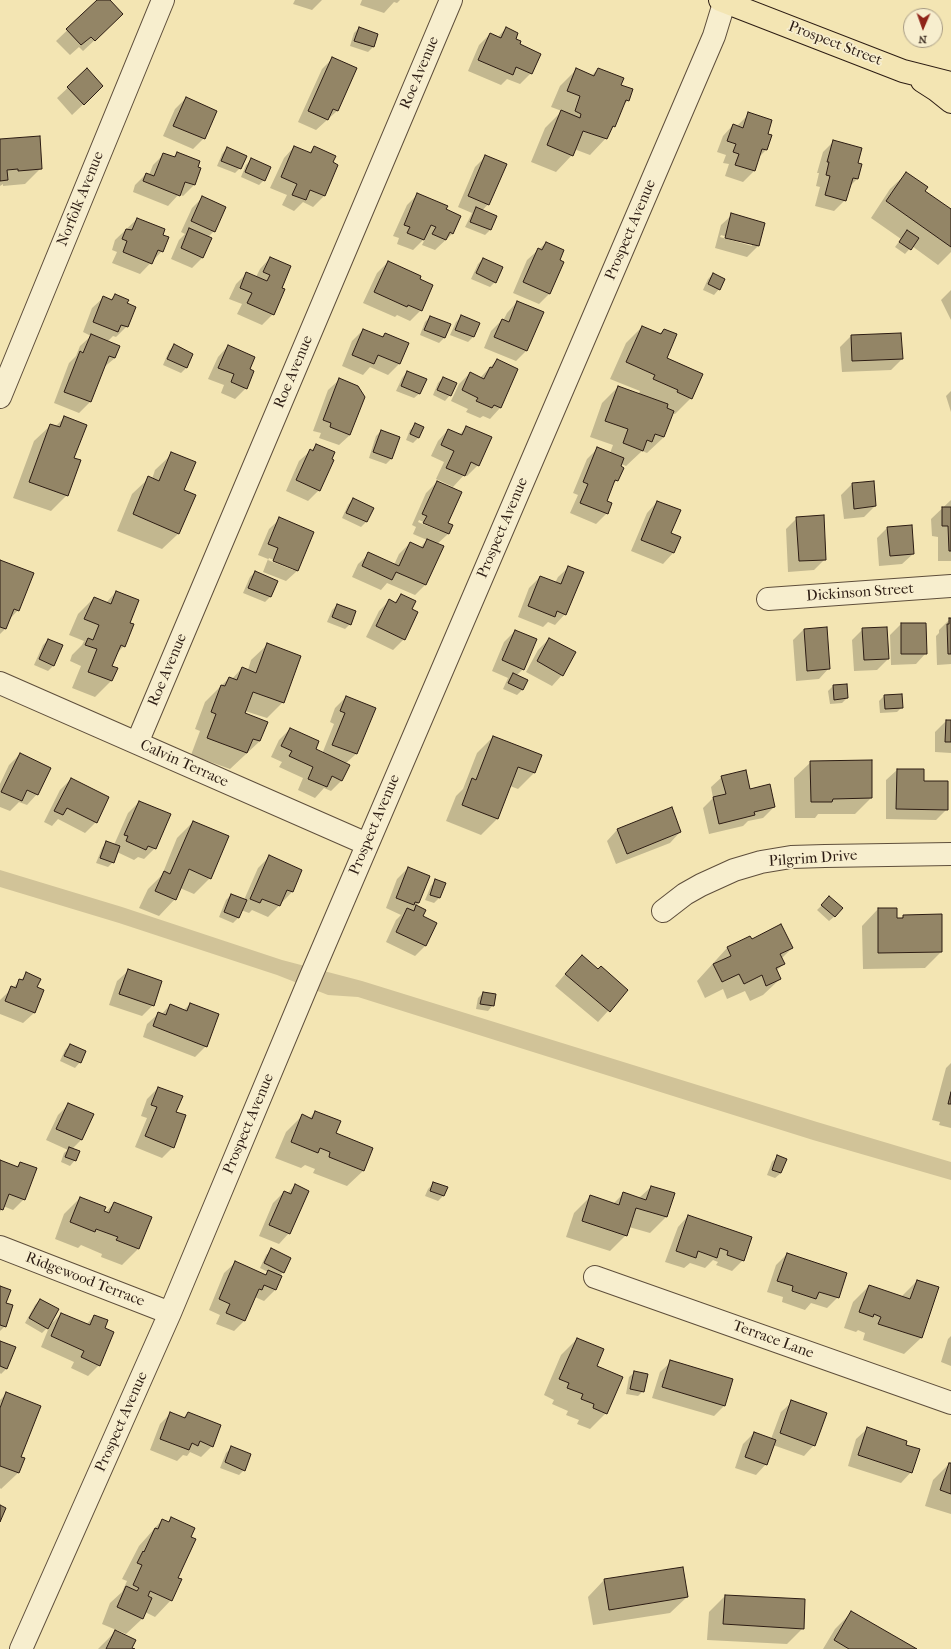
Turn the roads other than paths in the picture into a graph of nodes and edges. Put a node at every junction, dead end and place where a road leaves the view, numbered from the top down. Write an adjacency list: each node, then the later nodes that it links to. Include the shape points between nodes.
1 (163, 0): 7 (street, Norfolk Avenue)
2 (452, 0): 11 (street, Roe Avenue)
3 (723, 1): 4 (main road, Prospect Street); 12 (street, Prospect Avenue, via 714,36)
4 (903, 71): 5 (main road, Prospect Street); 6 (main road)
5 (951, 83)
6 (951, 102)
7 (0, 397)
8 (951, 586): 9 (street, Dickinson Street)
9 (768, 599)
10 (0, 683): 11 (street, Calvin Terrace)
11 (137, 743): 12 (street, Calvin Terrace)
12 (367, 844): 17 (street, Prospect Avenue)
13 (951, 854): 14 (street, Pilgrim Drive, via 825,856 775,860 747,866 717,877 685,894)
14 (663, 911)
15 (0, 1247): 17 (street, Ridgewood Terrace)
16 (595, 1276): 18 (street, Terrace Lane)
17 (170, 1312): 19 (street, Prospect Avenue)
18 (951, 1403)
19 (22, 1649)

